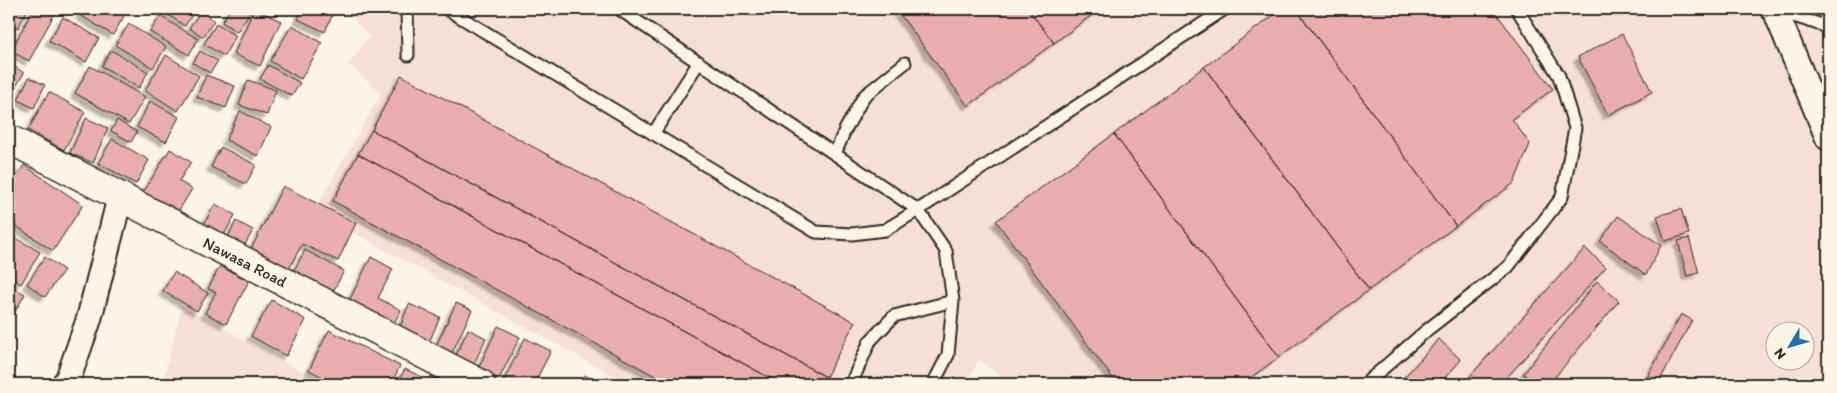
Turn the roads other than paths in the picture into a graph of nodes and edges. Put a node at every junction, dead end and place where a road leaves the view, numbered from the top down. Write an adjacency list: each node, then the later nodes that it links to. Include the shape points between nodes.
1 (407, 9): 8 (lane)
2 (447, 9): 11 (lane)
3 (619, 9): 9 (lane)
4 (1225, 9): 16 (lane)
5 (1517, 9): 22 (lane, via 1559,76 1576,128 1562,197 1508,267 1427,330)
6 (1774, 10): 7 (lane); 12 (street)
7 (1828, 27)
8 (408, 55)
9 (699, 62): 11 (lane); 14 (lane)
10 (905, 63): 14 (lane, via 864,96)
11 (654, 134): 16 (lane, via 816,232 852,234 885,230)
12 (1828, 138)
13 (9, 139): 15 (street, Nawasa Road)
14 (835, 154): 16 (lane)
15 (120, 197): 18 (street, via 89,319); 19 (street, Nawasa Road)
16 (918, 210): 17 (lane, via 946,251)
17 (953, 301): 20 (lane, via 894,316 870,341); 21 (lane, via 948,355)
18 (64, 384)
19 (481, 384)
20 (851, 384)
21 (933, 384)
22 (1365, 384)

